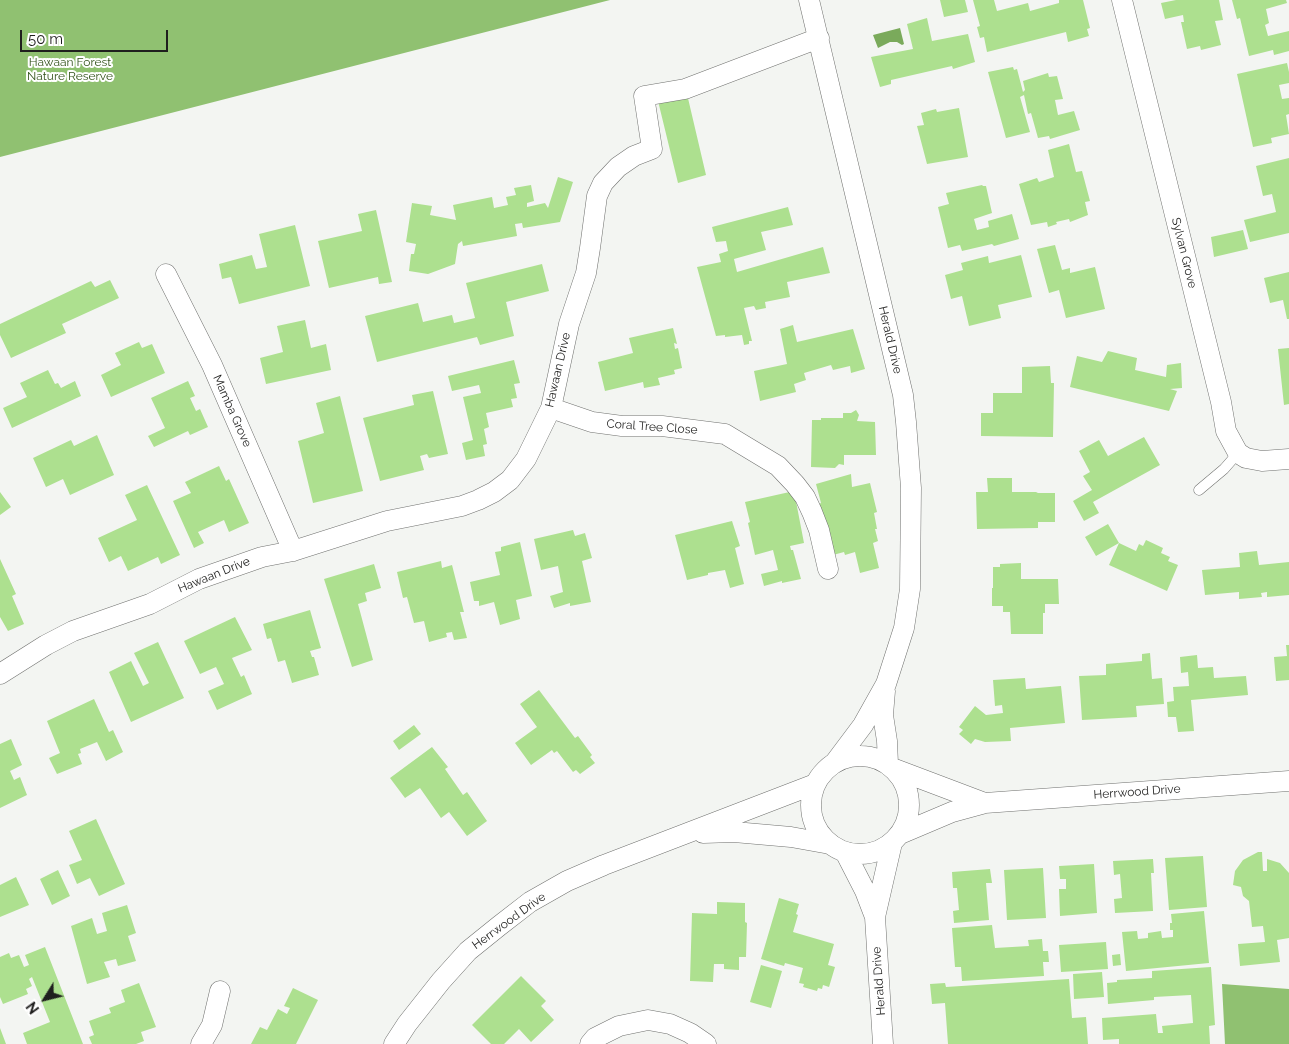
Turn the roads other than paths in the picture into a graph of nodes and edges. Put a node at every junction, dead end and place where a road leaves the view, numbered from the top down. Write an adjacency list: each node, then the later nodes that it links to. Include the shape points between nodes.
1 (809, 0): 3 (street, Herald Drive)
2 (1122, 0): 6 (street, Sylvan Grove, via 1226,431)
3 (819, 38): 5 (street, Hawaan Drive, via 685,89 644,96 652,149 618,167 597,196 586,274 569,324); 12 (street, Herald Drive, via 901,388 906,422 911,488 910,589 904,628)
4 (166, 274): 9 (street, Mamba Grove, via 212,365)
5 (550, 408): 9 (street, Hawaan Drive, via 526,459 510,480 494,492 462,506 387,521); 10 (street, Coral Tree Close, via 592,422 725,434 778,466 805,497 819,530)
6 (1238, 453): 7 (street, via 1262,461); 8 (lane)
7 (1289, 459)
8 (1199, 490)
9 (293, 551): 11 (street, Hawaan Drive, via 262,557 214,573 150,604 73,631)
10 (828, 570)
11 (0, 674)
12 (886, 684): 13 (street, Herald Drive, via 863,725); 14 (street, Herald Drive, via 883,715)
13 (836, 762): 14 (street, via 849,756 864,755); 16 (street, via 823,771)
14 (891, 766): 17 (street, Herrwood Drive); 19 (street, via 904,780 909,793 907,821)
15 (1289, 781): 17 (street, Herrwood Drive)
16 (815, 784): 18 (street, Herrwood Drive); 20 (street, via 811,800 812,817 819,832)
17 (985, 803): 19 (street, Herrwood Drive, via 952,812)
18 (687, 834): 20 (street, Herrwood Drive, via 734,832 791,837); 24 (street, Herrwood Drive, via 567,881 530,902 468,951 441,980)
19 (896, 838): 20 (street, via 878,851 862,854); 21 (street, Herald Drive)
20 (838, 848): 21 (street, Herald Drive, via 865,891)
21 (875, 917): 27 (street, Herald Drive)
22 (220, 990): 23 (street, via 212,1025)
23 (201, 1044)
24 (394, 1044)
25 (590, 1044): 26 (street, via 618,1026 648,1020 670,1024)
26 (706, 1044)
27 (883, 1044)

